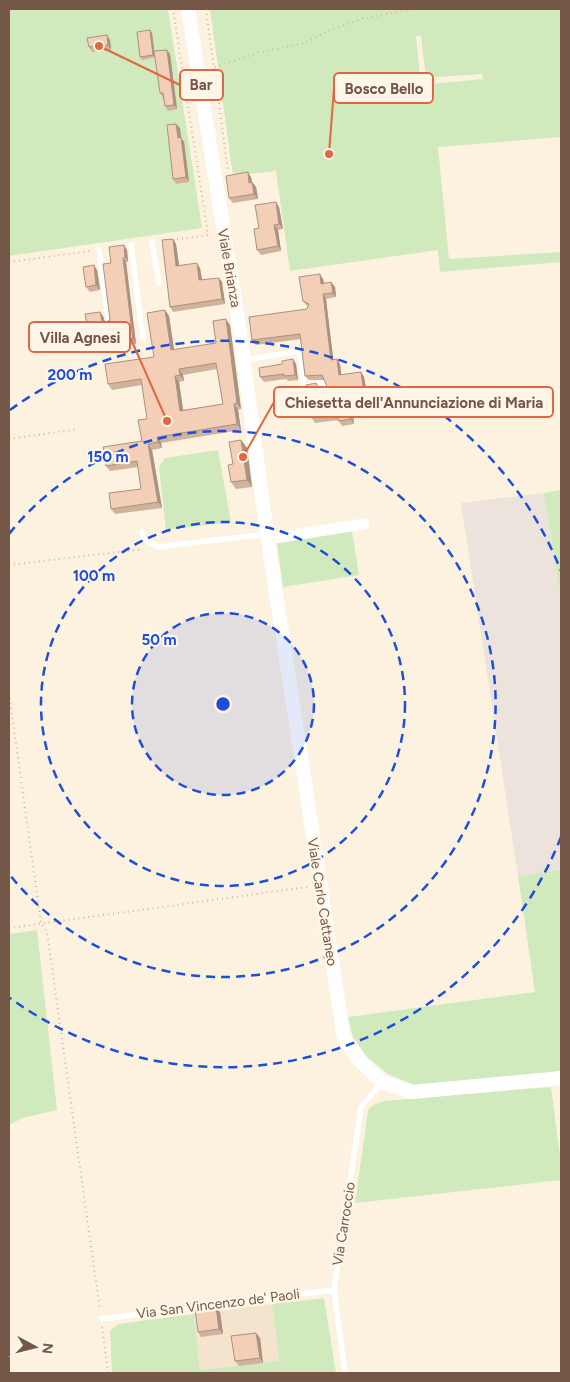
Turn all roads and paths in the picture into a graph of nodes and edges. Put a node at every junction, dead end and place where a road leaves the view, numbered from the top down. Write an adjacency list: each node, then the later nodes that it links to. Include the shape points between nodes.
1 (173, 9): 7 (path)
2 (188, 9): 14 (street, Viale Brianza, via 242,319)
3 (206, 9): 5 (path)
4 (413, 9): 5 (path, via 362,20 307,42)
5 (214, 67): 6 (path)
6 (218, 91)
7 (208, 235)
8 (152, 242): 11 (lane)
9 (131, 245): 13 (lane)
10 (99, 250): 12 (lane)
11 (159, 283)
12 (109, 322)
13 (143, 338)
14 (244, 360): 15 (lane, via 299,352 304,386 322,383); 20 (street, Viale Brianza)
15 (332, 405)
16 (78, 429): 17 (path)
17 (9, 439)
18 (364, 524): 20 (street)
19 (142, 532): 21 (lane, via 144,539)
20 (267, 534): 21 (lane); 24 (street, Viale Carlo Cattaneo)
21 (158, 547): 22 (path)
22 (9, 565)
23 (9, 693): 25 (path)
24 (319, 886): 25 (path); 28 (street, Viale Carlo Cattaneo, via 344,1039)
25 (41, 923): 26 (path); 30 (path, via 47,932)
26 (9, 928)
27 (561, 1078): 28 (street, Viale Carlo Cattaneo, via 412,1092)
28 (382, 1082): 29 (lane, Via Carroccio, via 361,1107)
29 (334, 1290): 30 (lane, Via San Vincenzo de' Paoli); 32 (lane, Via Carroccio)
30 (102, 1319): 31 (path)
31 (108, 1373)
32 (345, 1373)

